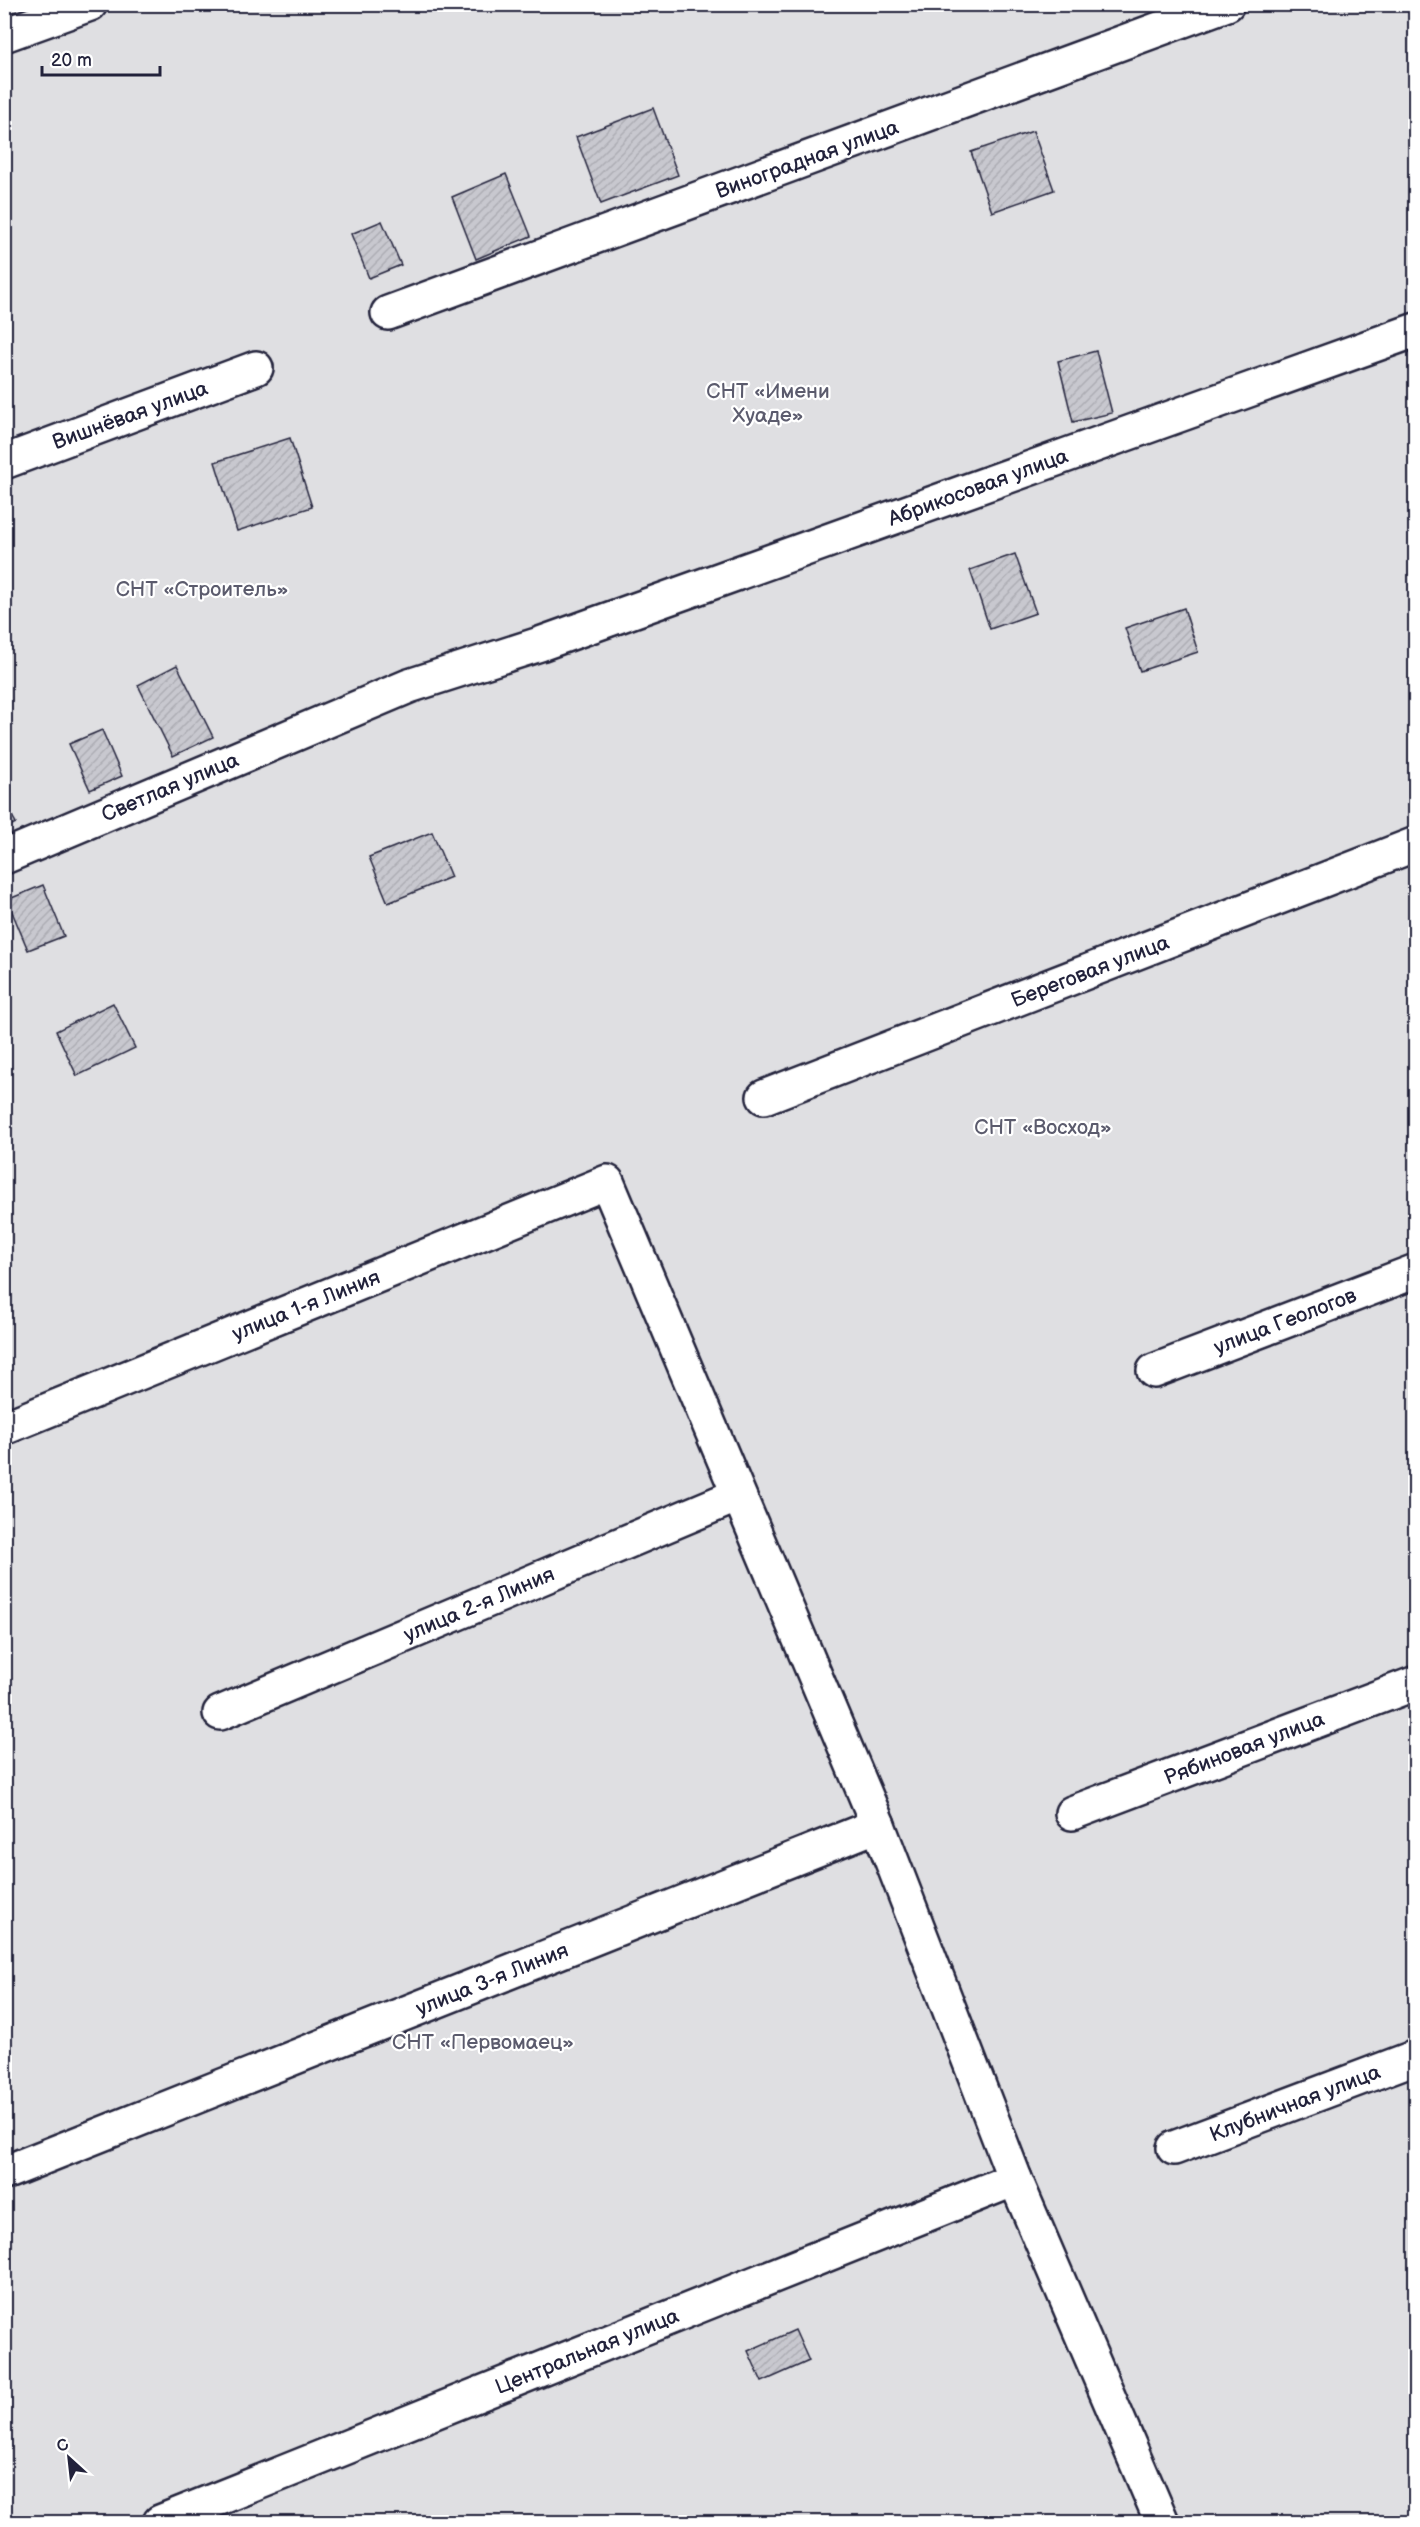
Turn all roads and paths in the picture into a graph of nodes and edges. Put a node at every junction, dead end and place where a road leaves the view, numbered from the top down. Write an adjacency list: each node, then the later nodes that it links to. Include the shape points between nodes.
1 (90, 4): 3 (street)
2 (1227, 4): 4 (street, Виноградная улица)
3 (4, 35)
4 (388, 313)
5 (1416, 330): 8 (street, Абрикосовая улица, via 540,644 409,686)
6 (256, 368): 7 (street, Вишнёвая улица)
7 (4, 462)
8 (336, 718): 10 (street, Светлая улица)
9 (1416, 844): 11 (street, Береговая улица)
10 (4, 857)
11 (764, 1097)
12 (1416, 1271): 13 (street, улица Геологов)
13 (1154, 1371)
14 (4, 1428): 15 (street, улица 1-я Линия, via 607,1182)
15 (738, 1495): 17 (street, улица 2-я Линия); 19 (street)
16 (1416, 1683): 18 (street, Рябиновая улица)
17 (220, 1713)
18 (1072, 1814)
19 (878, 1825): 22 (street, улица 3-я Линия); 23 (street)
20 (1416, 2057): 21 (street, Клубничная улица)
21 (1174, 2148)
22 (4, 2173)
23 (1015, 2179): 24 (street); 25 (street, Центральная улица)
24 (1154, 2520)
25 (160, 2523)

